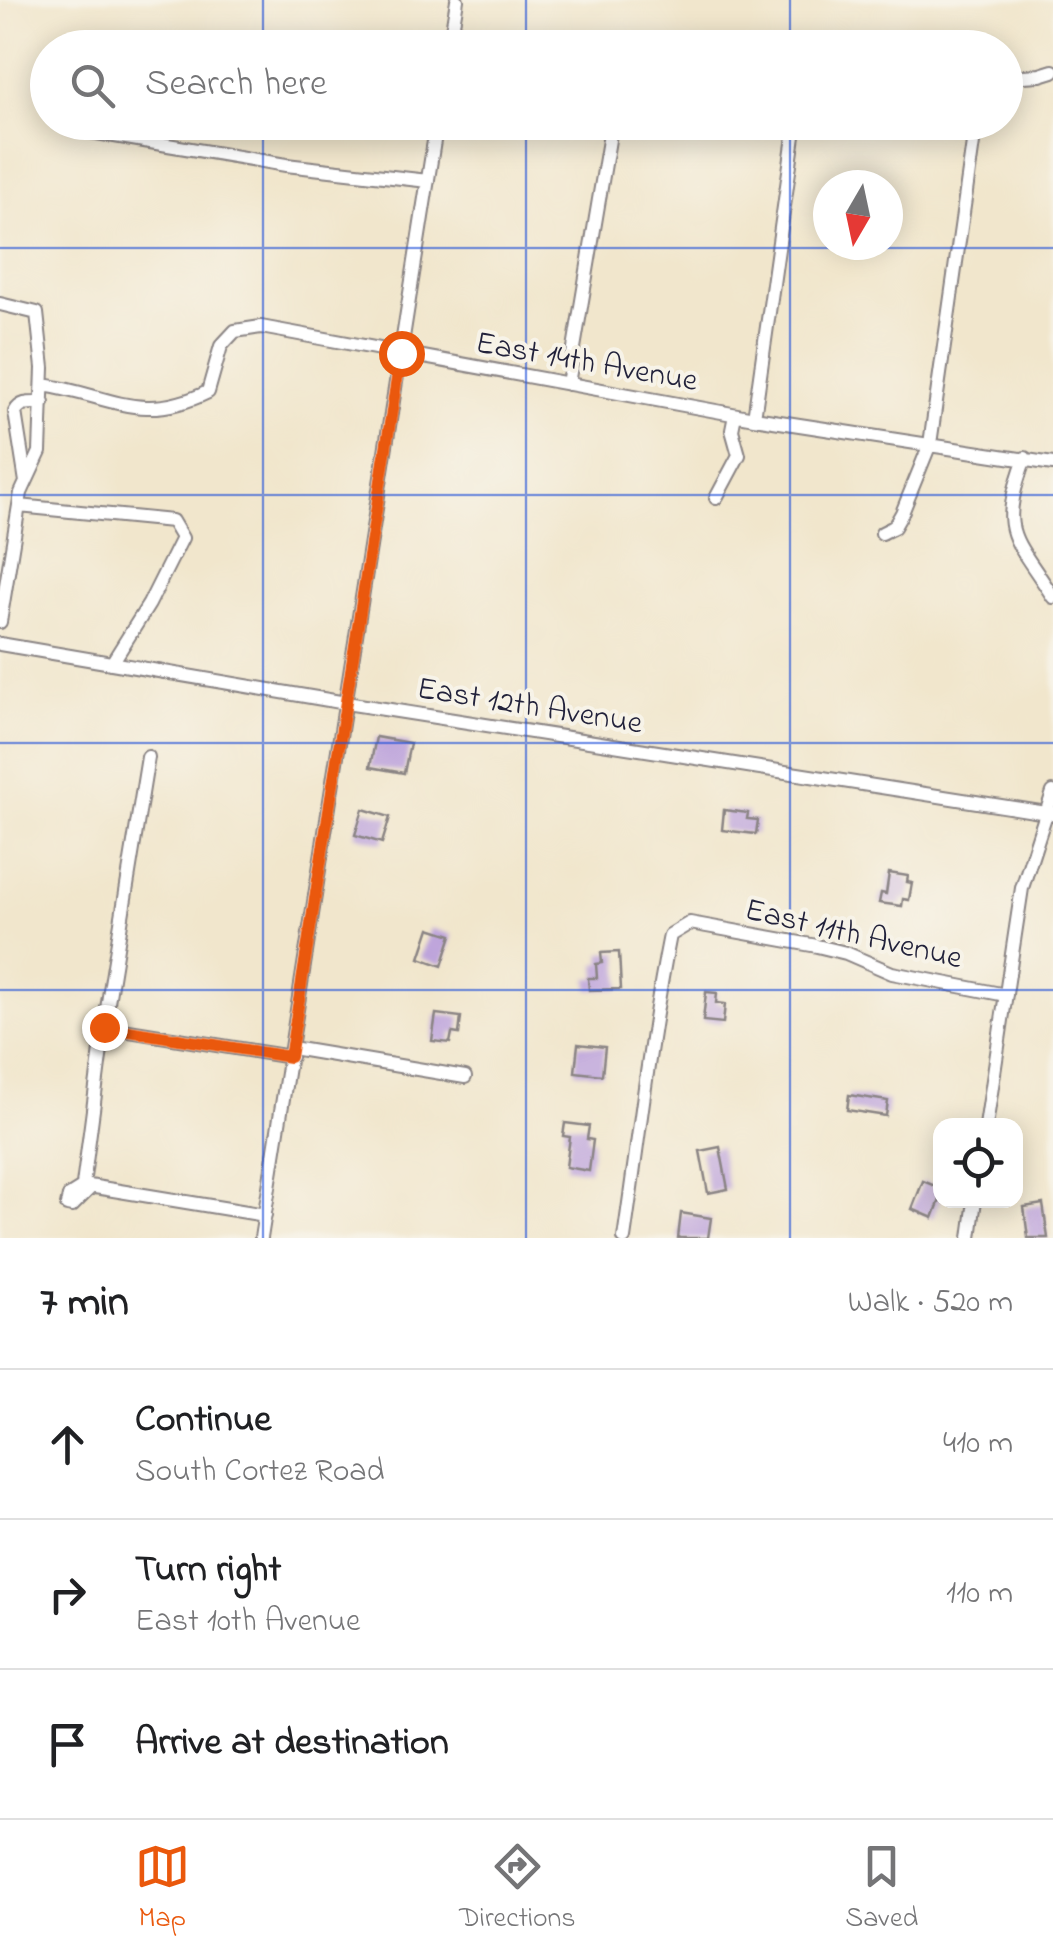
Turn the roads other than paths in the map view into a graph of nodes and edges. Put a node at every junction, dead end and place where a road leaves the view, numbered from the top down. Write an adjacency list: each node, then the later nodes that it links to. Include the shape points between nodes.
1 (452, 1): 2 (street)
2 (450, 30)
3 (1053, 70): 4 (street)
4 (1023, 76)
5 (134, 140): 10 (street)
6 (434, 140): 10 (street)
7 (609, 140): 14 (street)
8 (793, 140): 17 (street)
9 (973, 140): 18 (street)
10 (428, 181): 12 (street)
11 (0, 304): 13 (street, via 37,313)
12 (401, 353): 13 (street, East 14th Avenue, via 261,327 235,331 221,346 208,392 189,401 138,408); 14 (street, East 14th Avenue); 30 (street)
13 (43, 384): 15 (street)
14 (568, 384): 16 (street, East 14th Avenue)
15 (43, 403): 19 (street); 20 (street, via 26,403 15,412)
16 (735, 414): 17 (street, East 14th Avenue); 24 (street, via 738,455)
17 (754, 418): 18 (street, East 14th Avenue)
18 (930, 444): 21 (street, East 14th Avenue); 25 (street, via 894,528)
19 (41, 446): 20 (street); 23 (street)
20 (20, 453): 23 (street)
21 (1025, 458): 22 (street, East 14th Avenue); 26 (street, via 1011,534)
22 (1053, 464)
23 (22, 494): 27 (street); 29 (street, via 172,520 182,538)
24 (716, 498)
25 (882, 533)
26 (1053, 597)
27 (0, 622)
28 (0, 644): 29 (street, East 12th Avenue)
29 (112, 663): 30 (street, East 12th Avenue)
30 (346, 703): 33 (street, East 12th Avenue); 36 (street)
31 (148, 758): 35 (street)
32 (1053, 792): 33 (street)
33 (1050, 813): 34 (street, via 1022,888)
34 (1006, 995): 38 (street); 42 (street, East 11th Avenue, via 892,973 846,952 690,924 670,936)
35 (104, 1027): 36 (street); 40 (street, via 86,1186)
36 (291, 1053): 37 (street); 40 (street)
37 (464, 1077)
38 (987, 1118)
39 (974, 1208): 43 (street)
40 (265, 1216): 41 (street)
41 (262, 1238)
42 (624, 1238)
43 (970, 1238)

